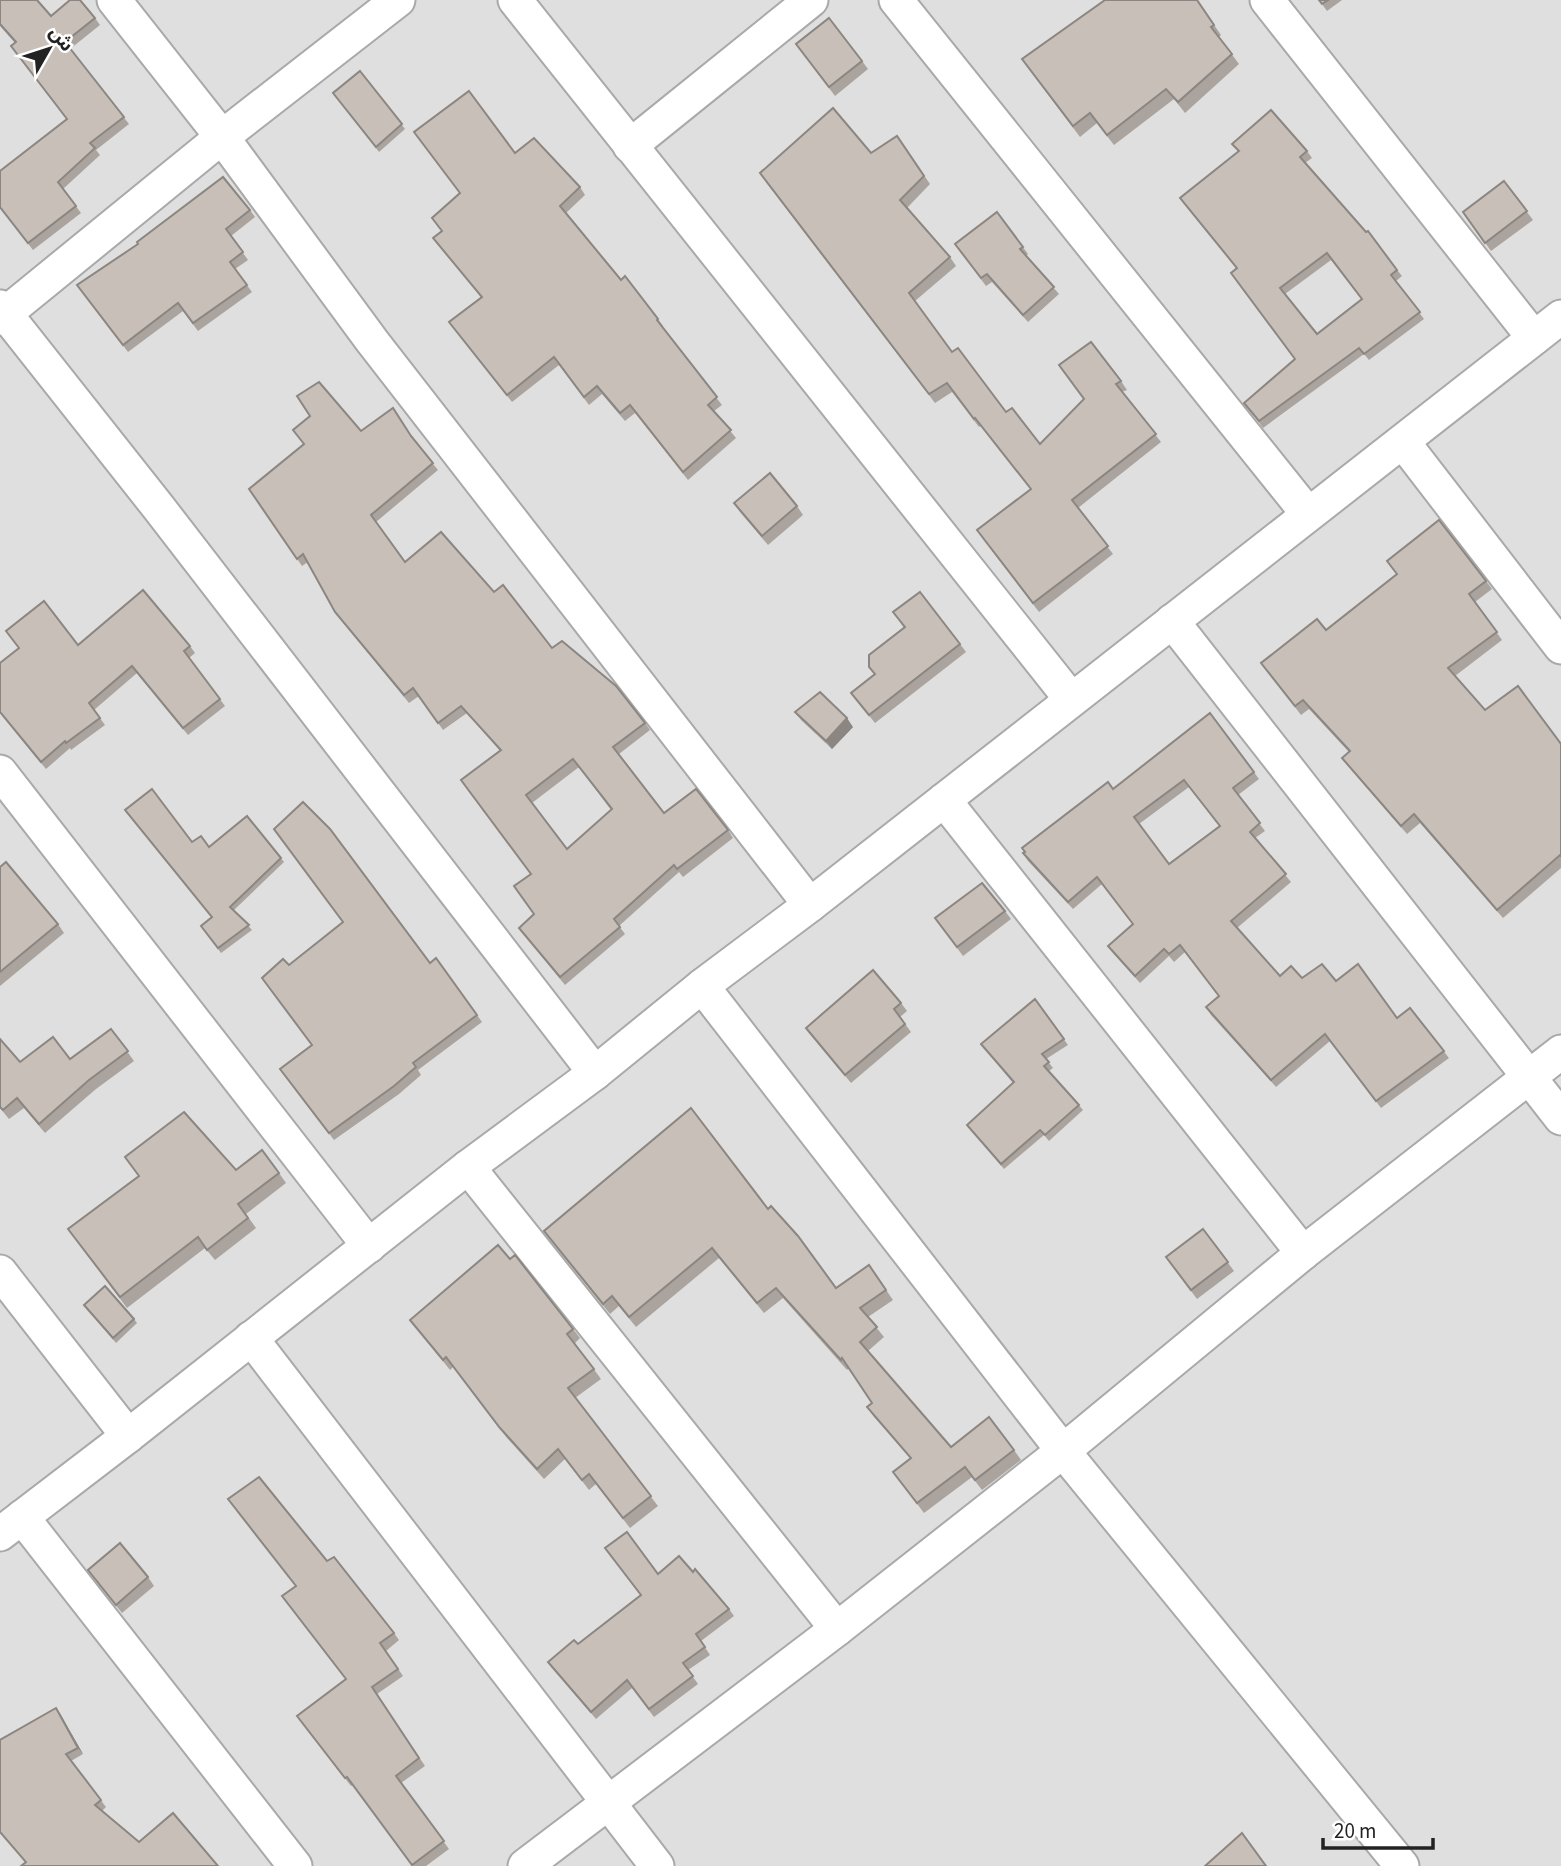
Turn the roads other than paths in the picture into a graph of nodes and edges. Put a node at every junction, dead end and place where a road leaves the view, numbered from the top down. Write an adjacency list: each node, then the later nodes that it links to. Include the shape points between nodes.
1 (114, 0): 7 (street)
2 (398, 0): 7 (street)
3 (515, 0): 8 (street)
4 (811, 0): 8 (street)
5 (896, 0): 13 (street)
6 (1266, 0): 11 (street)
7 (222, 136): 9 (street); 19 (street, via 372,341)
8 (629, 146): 16 (street)
9 (2, 313): 22 (street)
10 (1561, 317): 11 (street)
11 (1534, 338): 12 (street)
12 (1403, 442): 13 (street); 15 (street)
13 (1308, 513): 14 (street)
14 (1172, 621): 16 (street); 23 (street)
15 (1561, 647)
16 (1071, 699): 18 (street)
17 (0, 772): 26 (street)
18 (944, 800): 19 (street); 27 (street)
19 (810, 905): 20 (street)
20 (702, 986): 22 (street); 31 (street)
21 (1561, 1052): 23 (street)
22 (595, 1073): 25 (street)
23 (1529, 1077): 24 (street); 27 (street)
24 (1561, 1118)
25 (468, 1167): 26 (street); 33 (street)
26 (369, 1246): 29 (street)
27 (1303, 1252): 31 (street)
28 (0, 1272): 30 (street)
29 (251, 1338): 30 (street); 34 (street)
30 (128, 1436): 32 (street)
31 (1063, 1451): 33 (street); 38 (street)
32 (11, 1525): 35 (street)
33 (837, 1629): 34 (street)
34 (608, 1803): 36 (street); 37 (street)
35 (295, 1866)
36 (524, 1866)
37 (657, 1866)
38 (1402, 1866)

